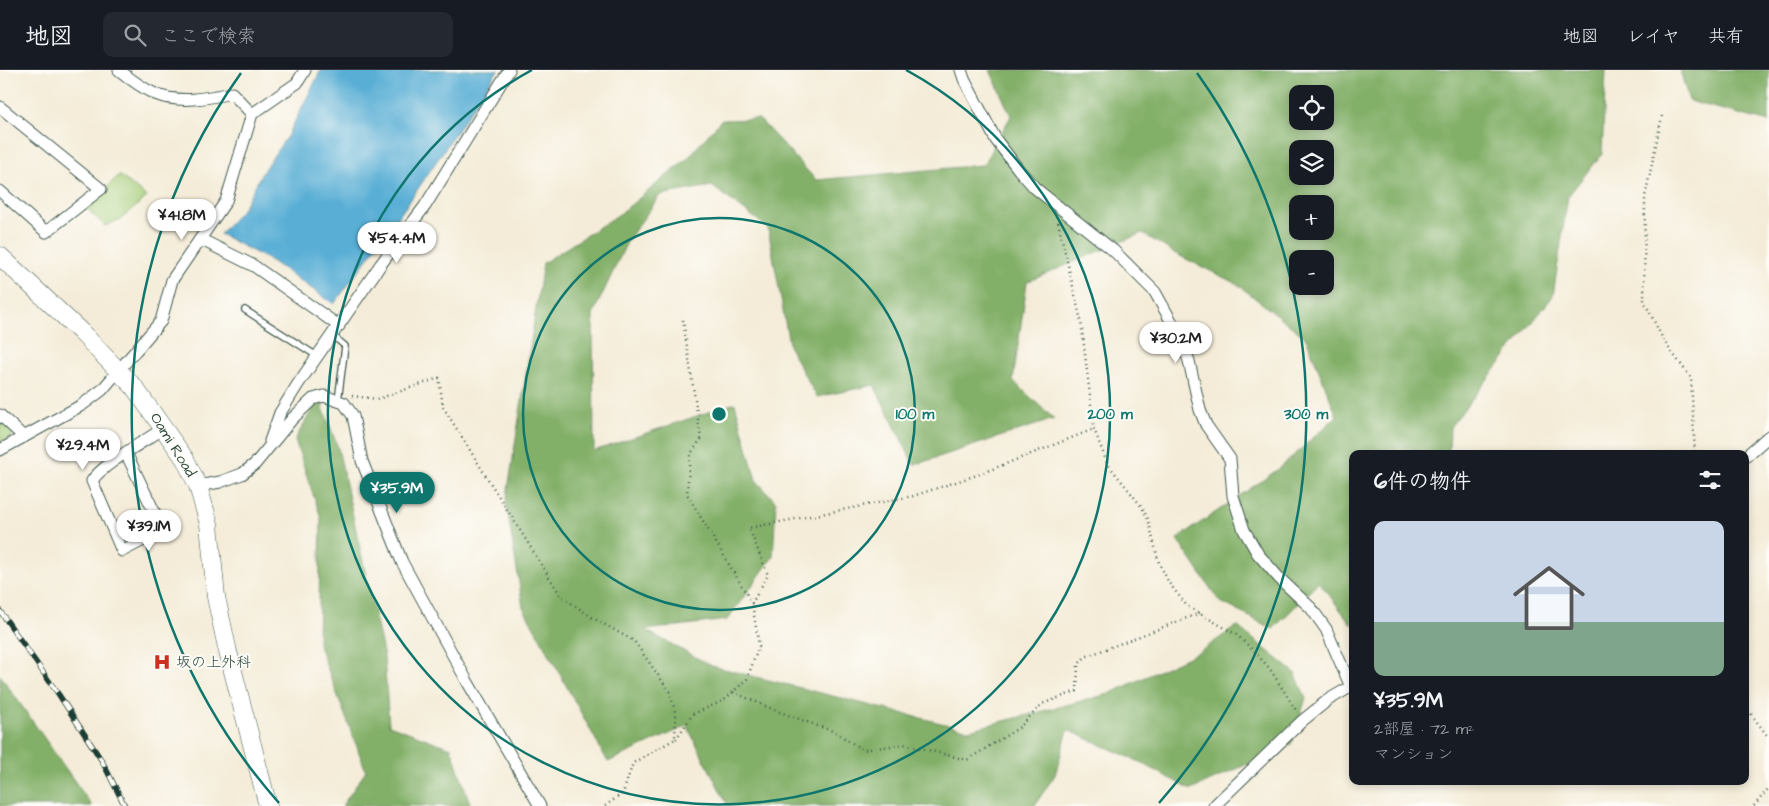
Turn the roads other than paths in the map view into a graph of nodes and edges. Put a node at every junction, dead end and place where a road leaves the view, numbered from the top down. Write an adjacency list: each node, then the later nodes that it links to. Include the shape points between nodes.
1 (119, 70): 6 (street, via 149,91 174,99 232,93)
2 (306, 70): 6 (street, via 297,83)
3 (510, 70): 11 (street, via 425,206)
4 (961, 70): 24 (street, via 996,140 1019,170 1035,188 1114,251 1166,309 1189,361 1206,425 1230,459 1233,496 1244,530 1258,554 1311,608 1326,629)
5 (0, 107): 7 (street, via 101,189 46,232)
6 (252, 114): 8 (street, via 226,201)
7 (0, 191)
8 (200, 239): 11 (street, via 254,266); 13 (street, via 172,280 161,320)
9 (0, 256): 13 (main road, Oami Road)
10 (244, 310): 12 (lane)
11 (335, 330): 12 (street); 14 (lane, via 345,346)
12 (316, 356): 20 (street, via 280,413)
13 (117, 370): 16 (main road, Oami Road, via 134,387); 18 (street, via 102,390 82,405)
14 (338, 397): 20 (street, via 313,399); 27 (street, via 353,416 362,461 402,562)
15 (0, 415): 18 (street)
16 (164, 428): 21 (street); 23 (main road, Oami Road)
17 (1769, 436): 22 (street)
18 (24, 437): 19 (street)
19 (0, 450)
20 (267, 450): 23 (street, via 242,474)
21 (126, 453): 21 (street, via 96,474 92,481 122,550 163,530)
22 (1749, 454)
23 (198, 486): 26 (main road, Oami Road, via 209,524 216,597 228,652)
24 (1349, 680)
25 (1349, 689): 28 (street, via 1328,700 1302,721)
26 (268, 806)
27 (540, 806)
28 (1214, 806)

